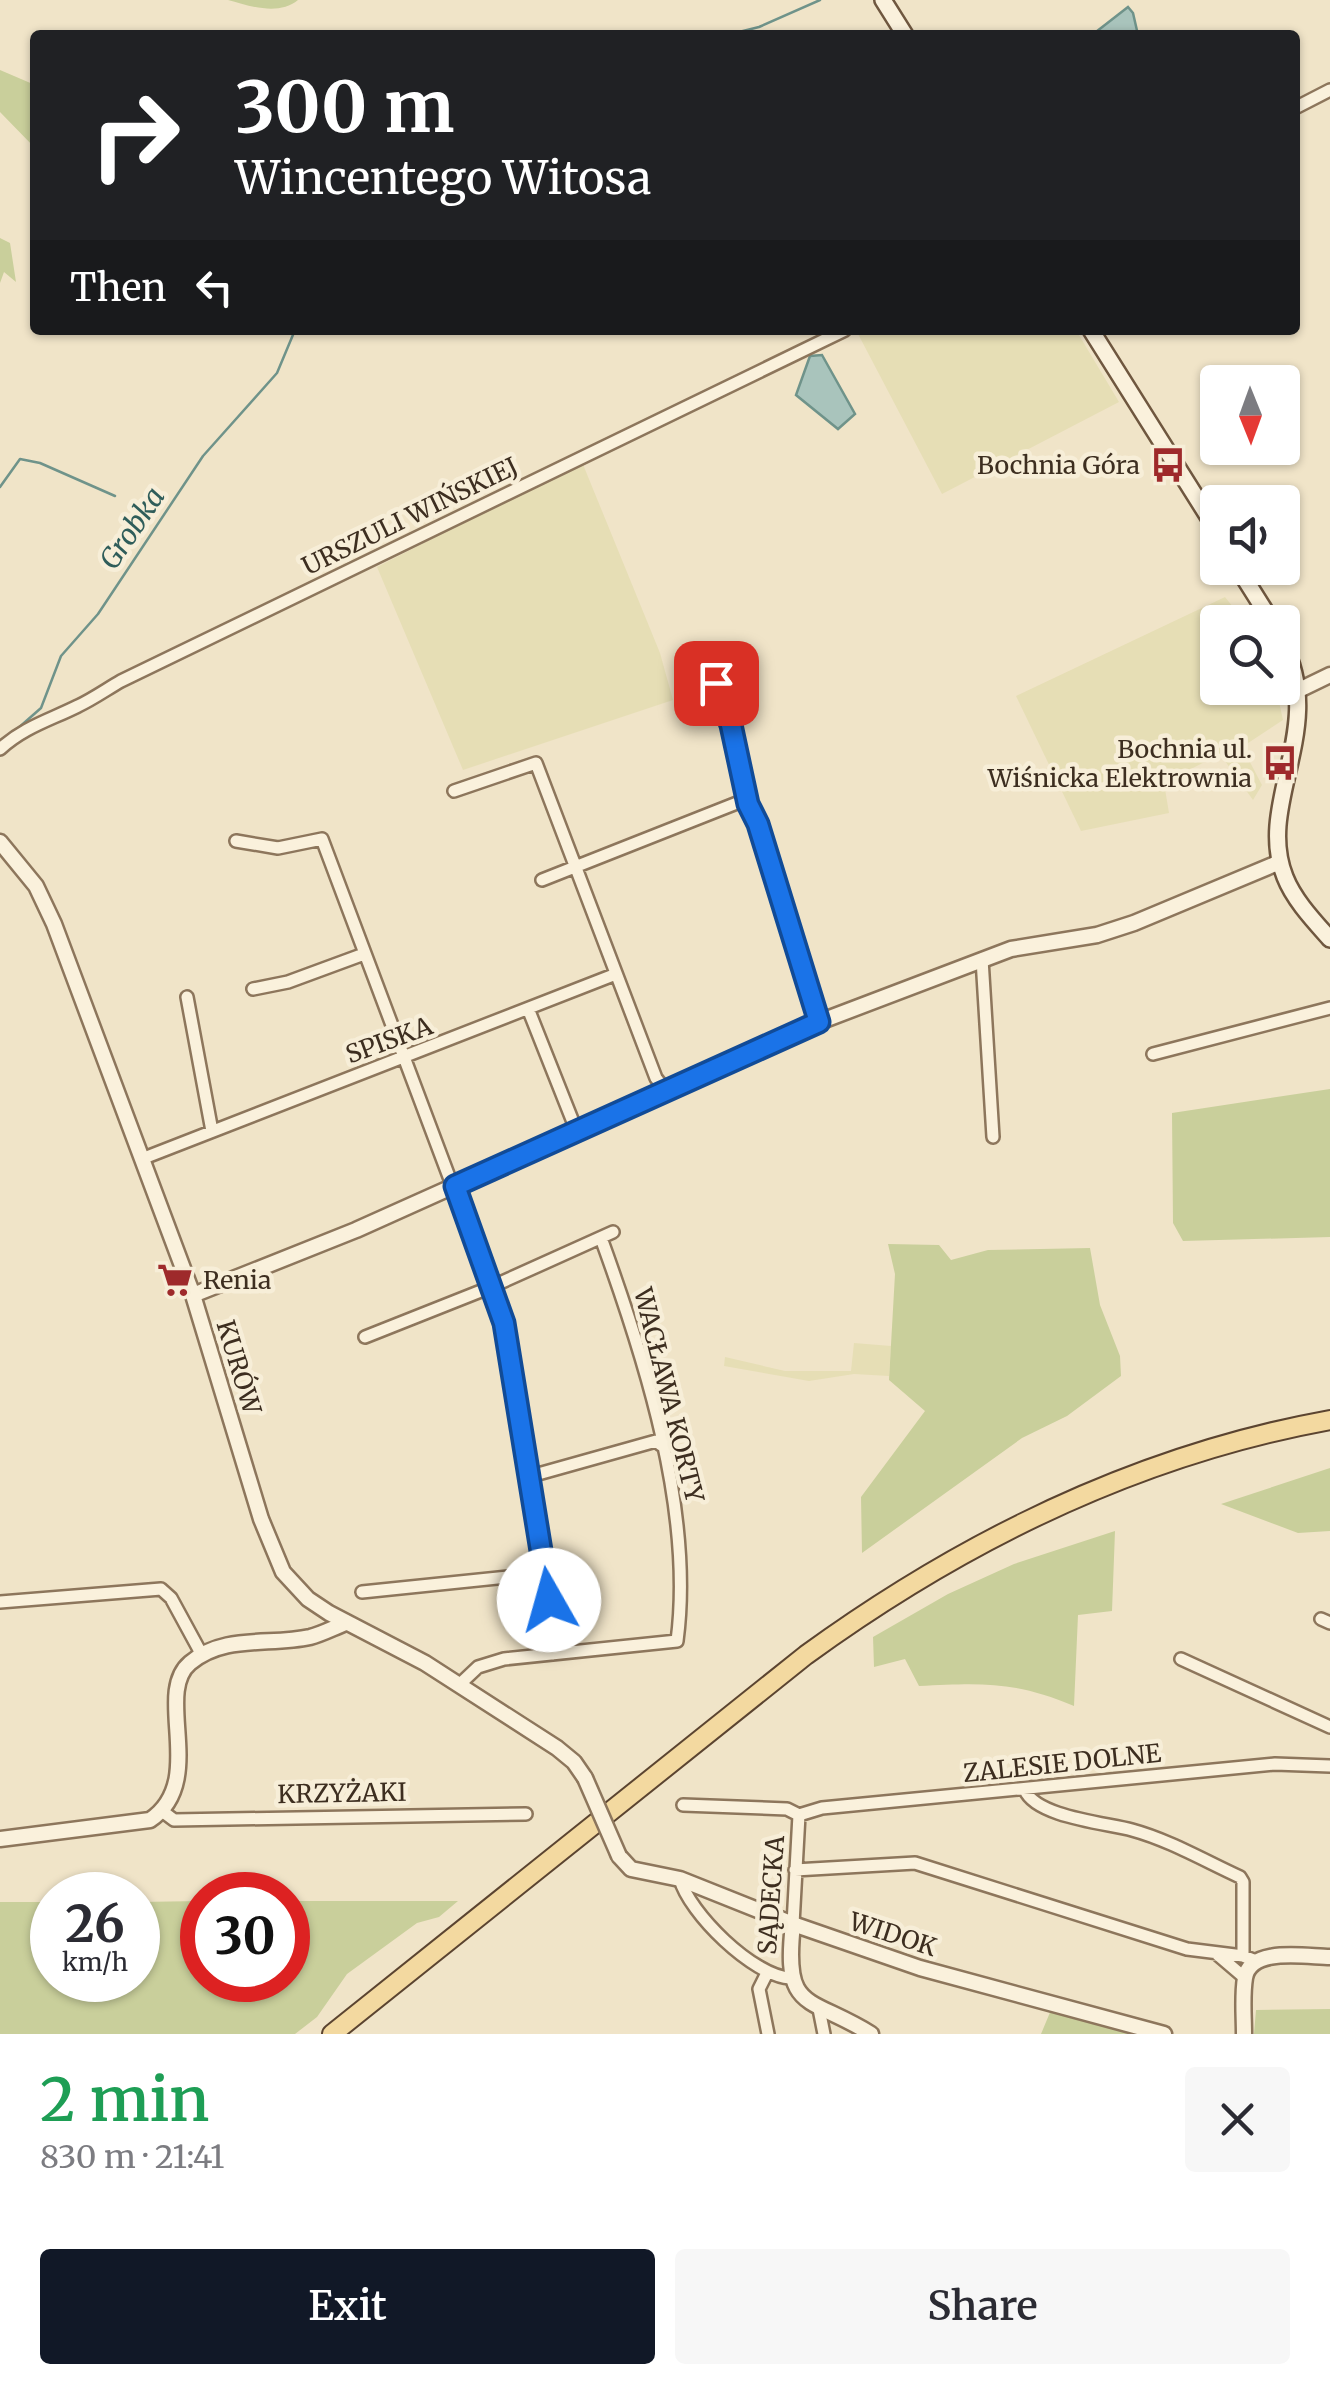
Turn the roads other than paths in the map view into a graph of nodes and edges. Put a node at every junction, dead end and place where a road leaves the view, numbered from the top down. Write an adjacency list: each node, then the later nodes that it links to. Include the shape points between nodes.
1 (883, 0): 2 (main road)
2 (902, 30)
3 (1330, 90): 4 (street)
4 (1300, 105)
5 (834, 335): 12 (street, URSZULI WIŃSKIEJ, via 36,723)
6 (1093, 335): 7 (main road)
7 (1200, 504)
8 (1324, 679): 10 (street)
9 (716, 683): 14 (street)
10 (1300, 690)
11 (1297, 705): 17 (main road, via 1296,745 1280,811)
12 (0, 749)
13 (454, 792): 18 (street, via 536,762)
14 (746, 799): 18 (street); 28 (street)
15 (236, 841): 21 (street, via 271,848 322,839)
16 (0, 842): 35 (street, KURÓW, via 43,899)
17 (1280, 862): 20 (main road, via 1292,892); 22 (street, via 1097,935)
18 (576, 866): 19 (street); 23 (street)
19 (542, 880)
20 (1330, 940)
21 (364, 954): 24 (street); 30 (street)
22 (982, 959): 28 (street); 34 (street)
23 (616, 974): 27 (street, SPISKA); 31 (street)
24 (253, 989)
25 (187, 998): 32 (street)
26 (1330, 1008): 29 (street)
27 (529, 1010): 30 (street, SPISKA); 33 (street)
28 (819, 1022): 31 (street)
29 (1153, 1054)
30 (404, 1058): 32 (street, SPISKA); 36 (street)
31 (666, 1091): 33 (street)
32 (212, 1132): 35 (street, SPISKA)
33 (577, 1132): 36 (street)
34 (993, 1137)
35 (144, 1158): 38 (street, KURÓW)
36 (455, 1186): 37 (street); 38 (street)
37 (490, 1287): 39 (street); 41 (street, WACŁAWA KORTY, via 607,1235); 42 (street, via 504,1323)
38 (193, 1295): 46 (street, KURÓW, via 273,1554 296,1588)
39 (366, 1336)
40 (1324, 1420): 73 (main road, via 1193,1453 1097,1488 1024,1520 873,1606)
41 (661, 1445): 42 (street, via 656,1441); 49 (street, WACŁAWA KORTY, via 680,1546 676,1642)
42 (530, 1476): 43 (street)
43 (547, 1573): 44 (street); 49 (street)
44 (362, 1592)
45 (0, 1602): 50 (street, via 162,1590)
46 (329, 1613): 47 (street, KURÓW); 48 (street)
47 (346, 1623): 48 (street); 52 (street, KURÓW)
48 (326, 1630): 50 (street, via 313,1637 236,1643)
49 (553, 1654): 52 (street, WACŁAWA KORTY, via 489,1662)
50 (202, 1656): 57 (street, via 181,1675 178,1774)
51 (1181, 1659): 53 (street)
52 (460, 1684): 61 (street, KURÓW, bridge, via 557,1748 585,1778)
53 (1330, 1727)
54 (1330, 1766): 55 (street, ZALESIE DOLNE, via 1275,1764)
55 (1025, 1790): 59 (street, ZALESIE DOLNE); 67 (street, via 1036,1803 1073,1818 1136,1831 1240,1877)
56 (683, 1805): 59 (street, ZALESIE DOLNE)
57 (162, 1812): 58 (street, KRZYŻAKI, via 174,1820); 60 (street, KRZYŻAKI, via 140,1824)
58 (526, 1814)
59 (799, 1815): 62 (street, SĄDECKA)
60 (0, 1838)
61 (619, 1856): 63 (street, WIDOK, via 630,1868)
62 (795, 1870): 64 (street, SĄDECKA); 65 (street, via 915,1863)
63 (680, 1878): 64 (street, WIDOK); 68 (street, SĄDECKA, via 694,1908)
64 (792, 1924): 69 (street, SĄDECKA); 77 (street, WIDOK, via 920,1968)
65 (1218, 1956): 67 (street); 70 (street)
66 (1330, 1956): 67 (street)
67 (1249, 1959): 70 (street)
68 (767, 1973): 69 (street, SĄDECKA); 74 (street, via 758,1988)
69 (790, 1978): 71 (street, SĄDECKA)
70 (1245, 1978): 78 (street)
71 (819, 2009): 72 (street); 75 (street)
72 (844, 2020): 75 (street); 76 (street)
73 (332, 2034)
74 (768, 2034)
75 (826, 2034)
76 (871, 2034)
77 (1164, 2034)
78 (1244, 2034)

